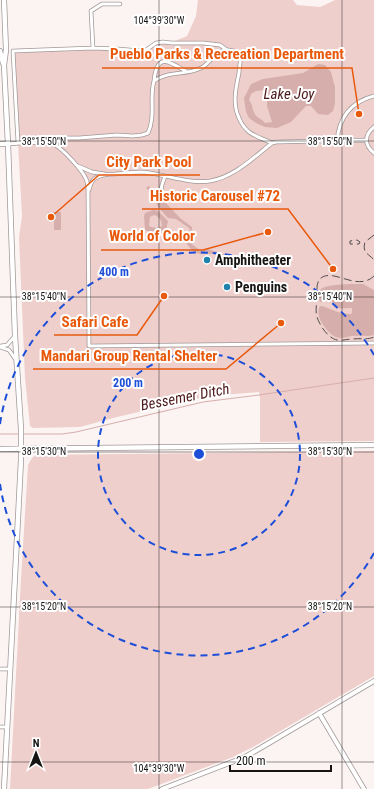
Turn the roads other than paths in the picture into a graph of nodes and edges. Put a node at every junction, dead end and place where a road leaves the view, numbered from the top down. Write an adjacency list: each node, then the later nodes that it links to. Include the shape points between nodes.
1 (4, 0): 6 (main road)
2 (120, 4): 3 (street, via 102,4 91,11)
3 (93, 48): 4 (street, via 141,51 163,42 220,45); 16 (street, via 13,51)
4 (227, 50): 7 (street, via 216,54 202,68); 13 (street, via 237,52 240,58 235,102 239,118 250,133)
5 (0, 51): 6 (main road)
6 (4, 65): 15 (main road)
7 (187, 72): 8 (street, via 166,74); 8 (street, via 163,61 157,66)
8 (154, 80): 17 (street, via 152,120 148,133 133,136 65,138 59,140)
9 (374, 96): 12 (street, via 350,108 339,126)
10 (374, 127): 11 (street)
11 (366, 140): 12 (street); 18 (street)
12 (337, 141): 13 (street)
13 (272, 143): 21 (street, via 228,175 210,181)
14 (0, 144): 15 (street)
15 (8, 144): 16 (street); 24 (main road)
16 (18, 144): 17 (street)
17 (55, 146): 19 (street)
18 (374, 153)
19 (77, 166): 20 (street); 22 (street, via 86,179)
20 (107, 174): 21 (street, via 142,172); 22 (street, via 94,180)
21 (165, 176): 23 (street, via 161,187)
22 (88, 192): 25 (street, via 89,346)
23 (164, 198)
24 (15, 336): 26 (street, via 8,344); 27 (main road)
25 (374, 343)
26 (0, 347): 27 (street, via 9,350)
27 (16, 360): 29 (main road)
28 (374, 445): 29 (main road)
29 (21, 448): 30 (main road); 32 (main road)
30 (0, 449)
31 (0, 669): 32 (street)
32 (10, 669): 36 (main road)
33 (374, 681): 34 (street)
34 (319, 713): 38 (street, via 245,757); 39 (street)
35 (0, 727): 36 (street)
36 (7, 727): 37 (main road)
37 (4, 789)
38 (164, 789)
39 (364, 789)

